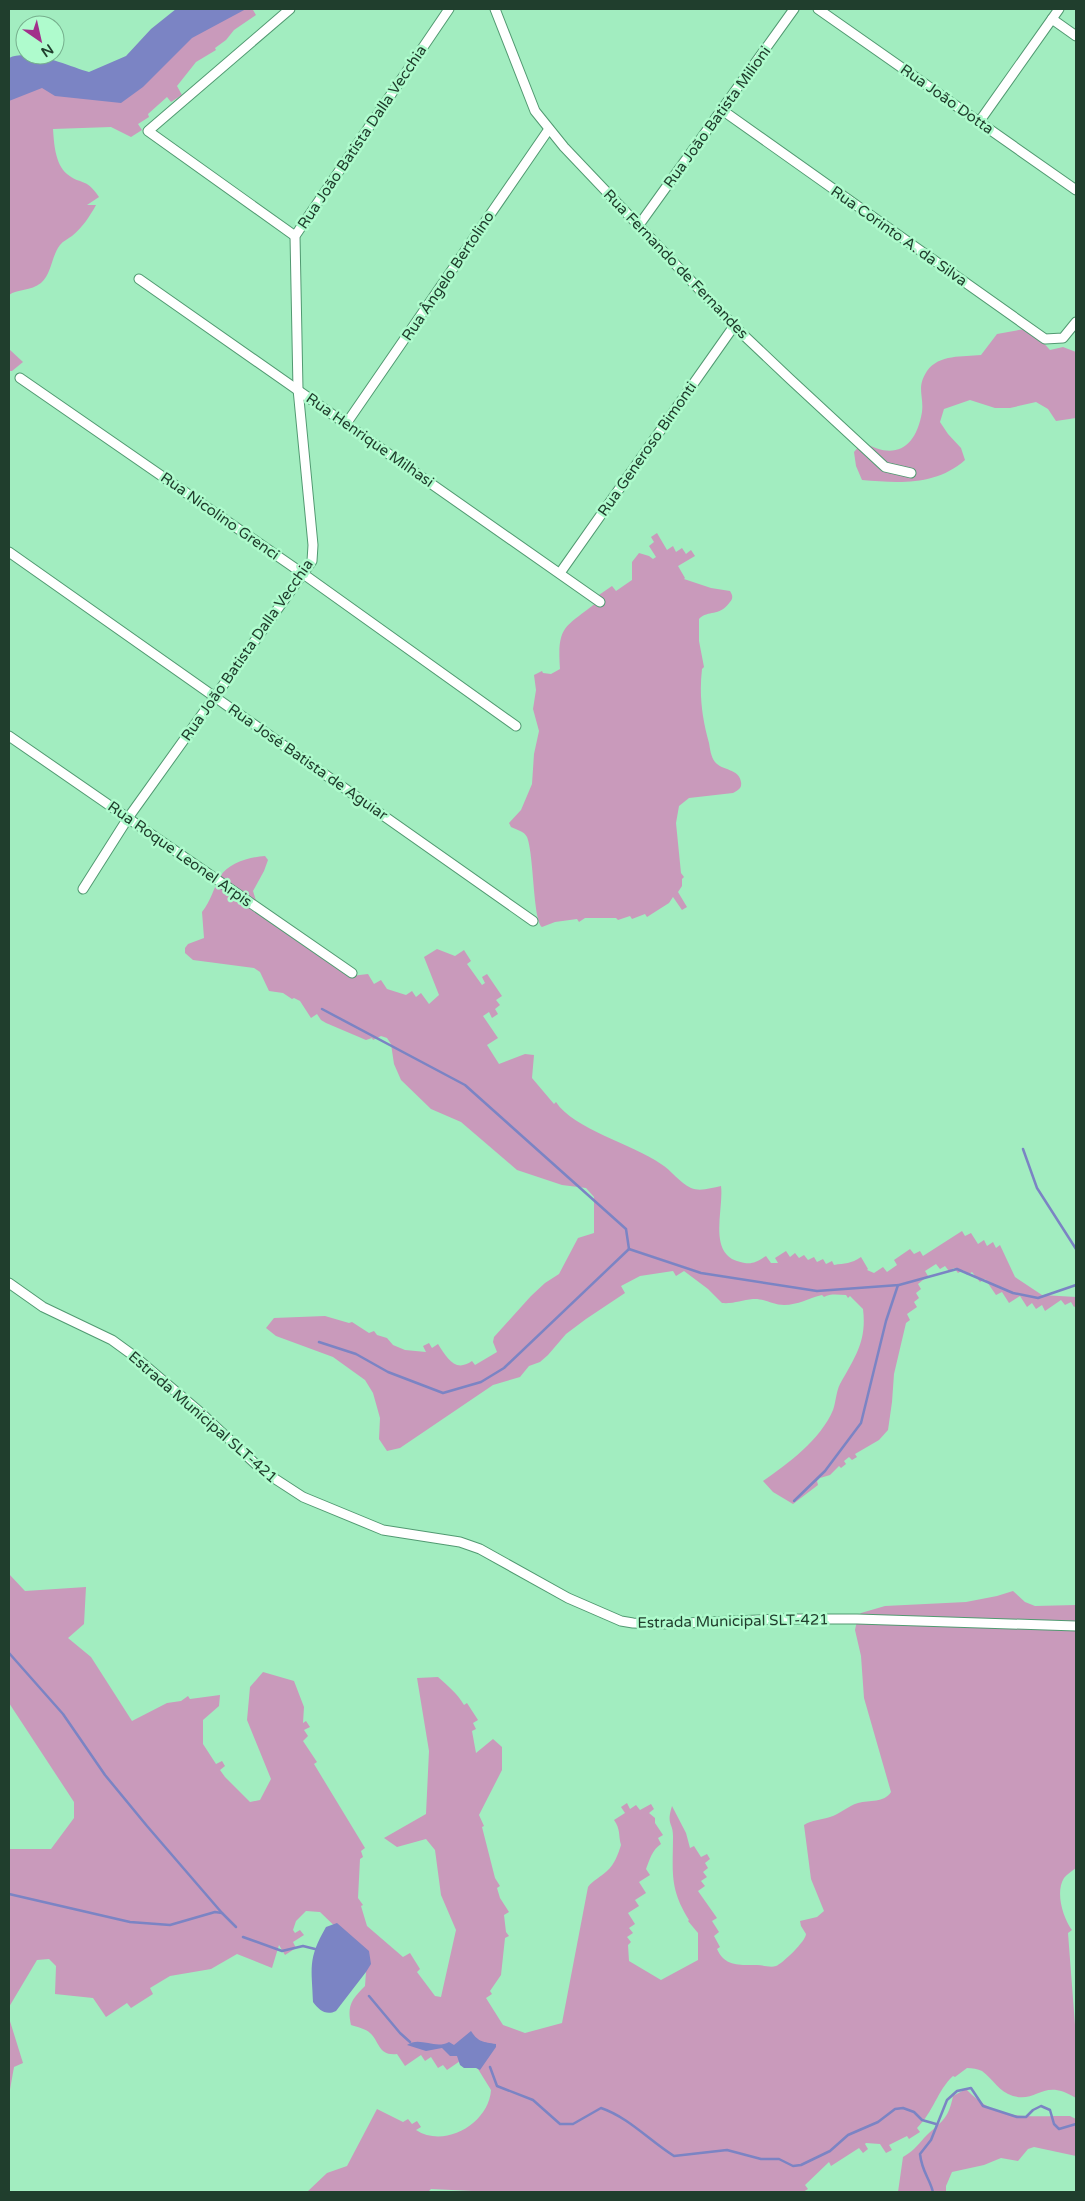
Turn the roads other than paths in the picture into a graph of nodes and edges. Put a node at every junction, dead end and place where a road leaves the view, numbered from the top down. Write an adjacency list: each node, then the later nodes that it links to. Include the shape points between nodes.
1 (290, 9): 14 (street, via 148,131)
2 (449, 9): 14 (street, Rua João Batista Dalla Vecchia)
3 (494, 9): 11 (street, Rua Fernando de Fernandes, via 535,111)
4 (794, 9): 9 (street, Rua João Batista Milioni)
5 (818, 9): 10 (street, Rua João Dotta)
6 (1059, 9): 7 (street)
7 (1052, 19): 8 (street); 10 (street)
8 (1076, 36)
9 (722, 110): 13 (street, Rua João Batista Milioni); 16 (street, Rua Corinto A. da Silva, via 1044,339 1063,338)
10 (979, 122): 12 (street, Rua João Dotta)
11 (549, 129): 13 (street, Rua Fernando de Fernandes); 20 (street, Rua Ângelo Bertolino)
12 (1076, 190)
13 (639, 225): 17 (street, Rua Fernando de Fernandes)
14 (295, 236): 19 (street, Rua João Batista Dalla Vecchia)
15 (139, 279): 19 (street, Rua Henrique Milhasi)
16 (1076, 322)
17 (734, 326): 21 (street, Rua Fernando de Fernandes, via 884,467); 24 (street, Rua Generoso Bimonti)
18 (20, 378): 23 (street, Rua Nicolino Grenci)
19 (298, 389): 20 (street, Rua Henrique Milhasi); 23 (street, Rua João Batista Dalla Vecchia, via 313,545 312,561)
20 (346, 424): 24 (street, Rua Henrique Milhasi)
21 (911, 474)
22 (9, 552): 26 (street, Rua José Batista de Aguiar)
23 (302, 573): 26 (street, Rua João Batista Dalla Vecchia); 27 (street, Rua Nicolino Grenci)
24 (560, 573): 25 (street, Rua Henrique Milhasi)
25 (600, 602)
26 (216, 697): 29 (street, Rua João Batista Dalla Vecchia); 31 (street, Rua José Batista de Aguiar)
27 (516, 726)
28 (9, 736): 29 (street, Rua Roque Leonel Arpis)
29 (128, 818): 30 (street, Rua João Batista Dalla Vecchia); 32 (street, Rua Roque Leonel Arpis)
30 (83, 889)
31 (533, 921)
32 (352, 973)
33 (9, 1283): 34 (street, Estrada Municipal SLT-421, via 43,1308 112,1340 134,1356 263,1471 303,1497 383,1530 460,1542 480,1549 568,1598 621,1621 661,1624 857,1619)
34 (1076, 1626)

